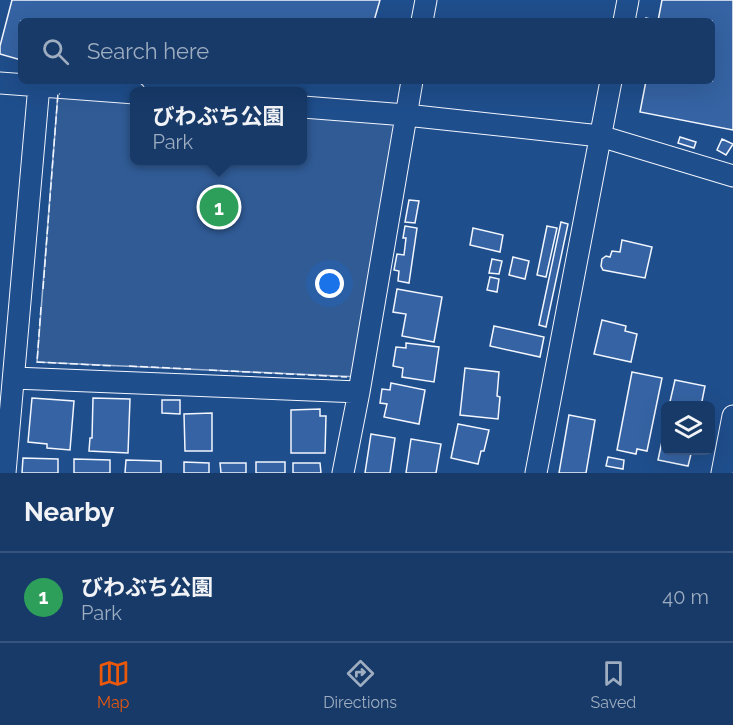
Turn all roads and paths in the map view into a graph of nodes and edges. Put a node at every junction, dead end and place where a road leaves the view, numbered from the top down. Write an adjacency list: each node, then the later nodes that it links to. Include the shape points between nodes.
1 (426, 0): 3 (street)
2 (628, 0): 4 (street)
3 (423, 18)
4 (625, 18)
5 (0, 83): 6 (street)
6 (18, 84)
7 (20, 84): 10 (street)
8 (411, 84): 13 (street)
9 (610, 84): 14 (street)
10 (39, 85): 11 (street); 16 (street)
11 (130, 93)
12 (307, 107): 13 (street)
13 (405, 115): 14 (street); 17 (street)
14 (600, 136): 15 (street); 21 (street)
15 (733, 176)
16 (14, 378): 17 (street); 19 (street)
17 (359, 392): 20 (street)
18 (733, 416): 22 (street)
19 (5, 473)
20 (343, 473)
21 (536, 473)
22 (722, 473)

